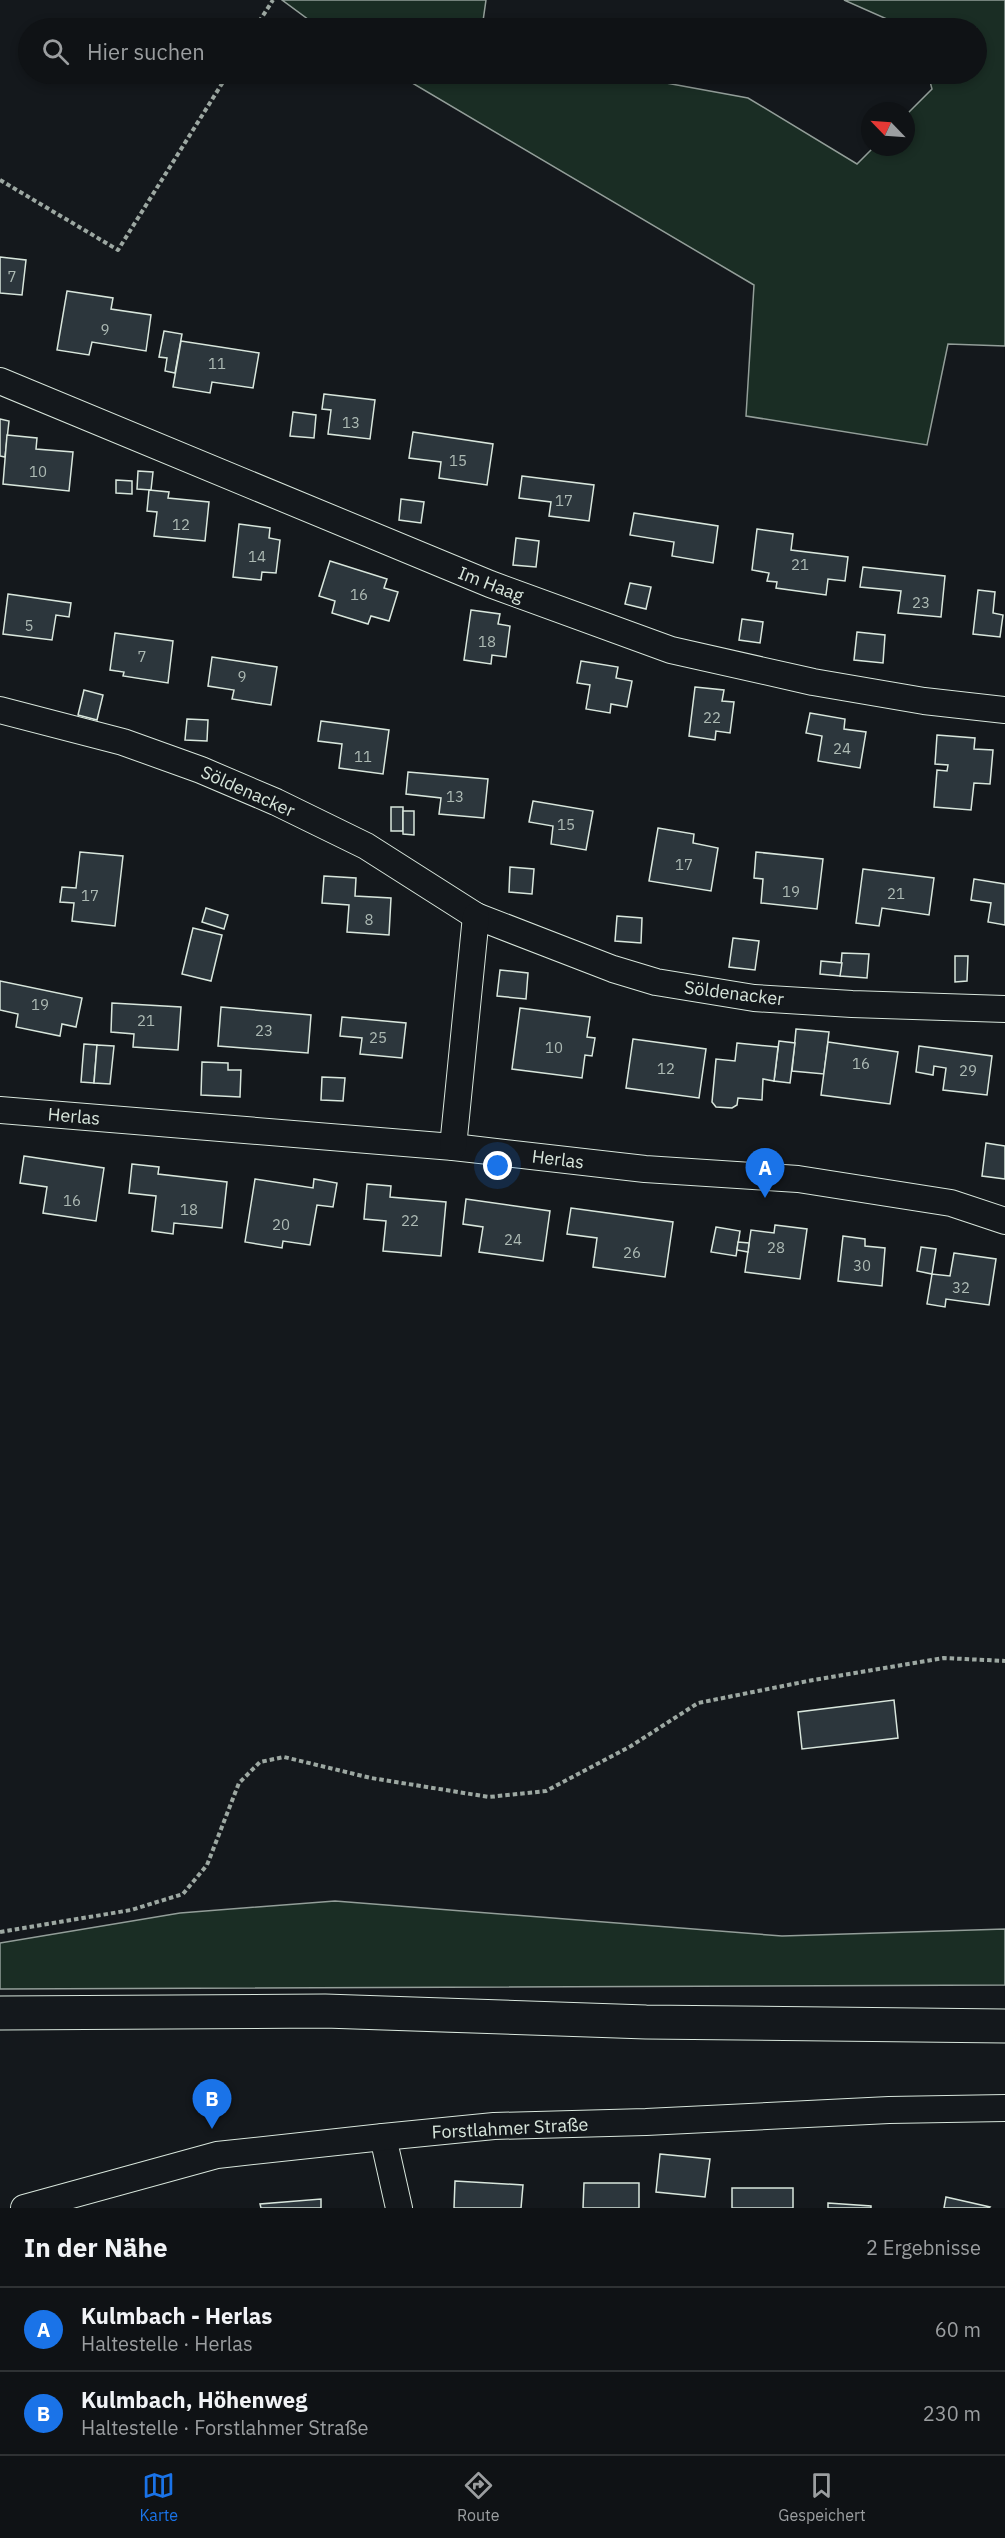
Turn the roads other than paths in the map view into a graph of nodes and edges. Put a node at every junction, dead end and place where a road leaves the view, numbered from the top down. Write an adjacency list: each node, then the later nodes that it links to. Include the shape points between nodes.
1 (0, 381): 3 (street, Im Haag, via 490,584 671,650 813,682)
2 (0, 710): 4 (street, Söldenacker, via 123,742 276,802 366,846)
3 (1005, 710)
4 (476, 916): 5 (street, Söldenacker, via 612,969 702,992 852,1004); 7 (street)
5 (1005, 1009)
6 (0, 1110): 7 (street, Herlas)
7 (453, 1147): 8 (street, Herlas, via 645,1169 798,1179 951,1203)
8 (1005, 1221)
9 (0, 2013): 10 (main road, via 326,2012 646,2022)
10 (1005, 2026)
11 (1005, 2108): 12 (street, Forstlahmer Straße, via 495,2126)
12 (383, 2137): 13 (street, Forstlahmer Straße, via 217,2155); 14 (street)
13 (24, 2208)
14 (399, 2208)

